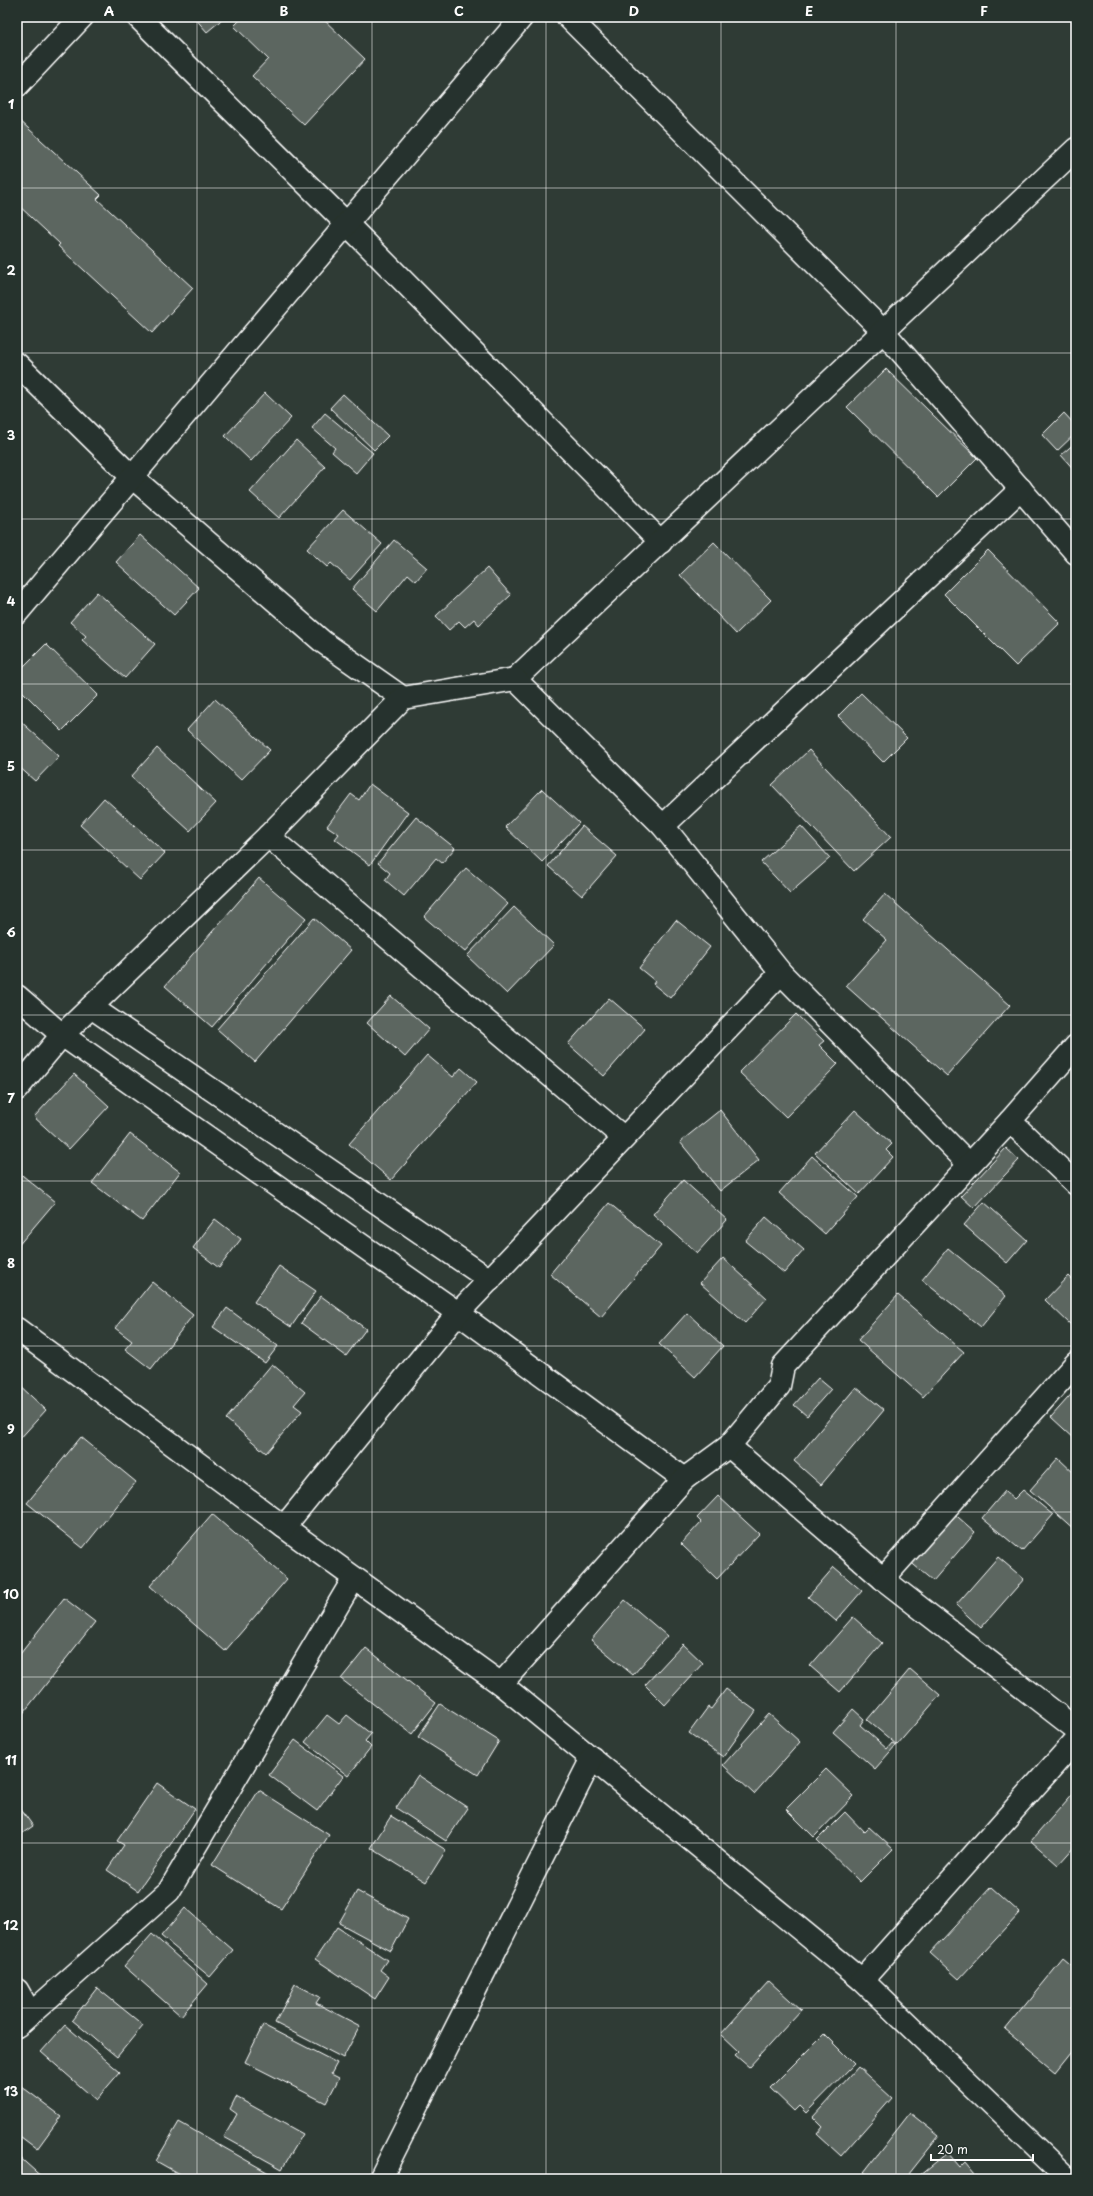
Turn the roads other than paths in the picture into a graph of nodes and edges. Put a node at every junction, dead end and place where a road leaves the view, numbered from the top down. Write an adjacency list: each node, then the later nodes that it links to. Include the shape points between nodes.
1 (82, 17): 5 (street)
2 (138, 17): 7 (street)
3 (522, 17): 7 (street)
4 (568, 17): 8 (street)
5 (17, 86)
6 (1076, 149): 8 (street)
7 (347, 224): 10 (street); 12 (street)
8 (883, 331): 11 (street); 12 (street)
9 (17, 364): 10 (street)
10 (132, 477): 14 (street); 16 (street, via 323,642)
11 (1021, 489): 13 (street); 17 (street)
12 (661, 542): 15 (street)
13 (1076, 553)
14 (17, 613)
15 (515, 679): 16 (street); 17 (street)
16 (403, 698): 18 (street)
17 (663, 826): 19 (street)
18 (268, 836): 21 (street); 26 (street)
19 (781, 973): 26 (street); 27 (street)
20 (17, 996): 22 (street)
21 (91, 1007): 22 (street); 29 (street)
22 (62, 1035): 24 (street); 30 (street)
23 (1076, 1046): 25 (street)
24 (17, 1089)
25 (1010, 1121): 27 (street); 28 (street)
26 (624, 1138): 29 (street)
27 (969, 1164): 33 (street, via 783,1366 779,1386)
28 (1076, 1184)
29 (490, 1280): 30 (street)
30 (458, 1313): 34 (street); 35 (street)
31 (17, 1329): 35 (street)
32 (1076, 1363): 37 (street)
33 (729, 1446): 34 (street); 37 (street)
34 (684, 1479): 38 (street)
35 (284, 1527): 36 (street)
36 (354, 1578): 38 (street); 44 (street, via 169,1891)
37 (883, 1579): 39 (street)
38 (502, 1684): 41 (street)
39 (1076, 1729)
40 (1076, 1740): 42 (street)
41 (592, 1758): 42 (street); 45 (street)
42 (862, 1980): 46 (street)
43 (17, 1990): 44 (street)
44 (24, 2019)
45 (380, 2179)
46 (1069, 2179)

